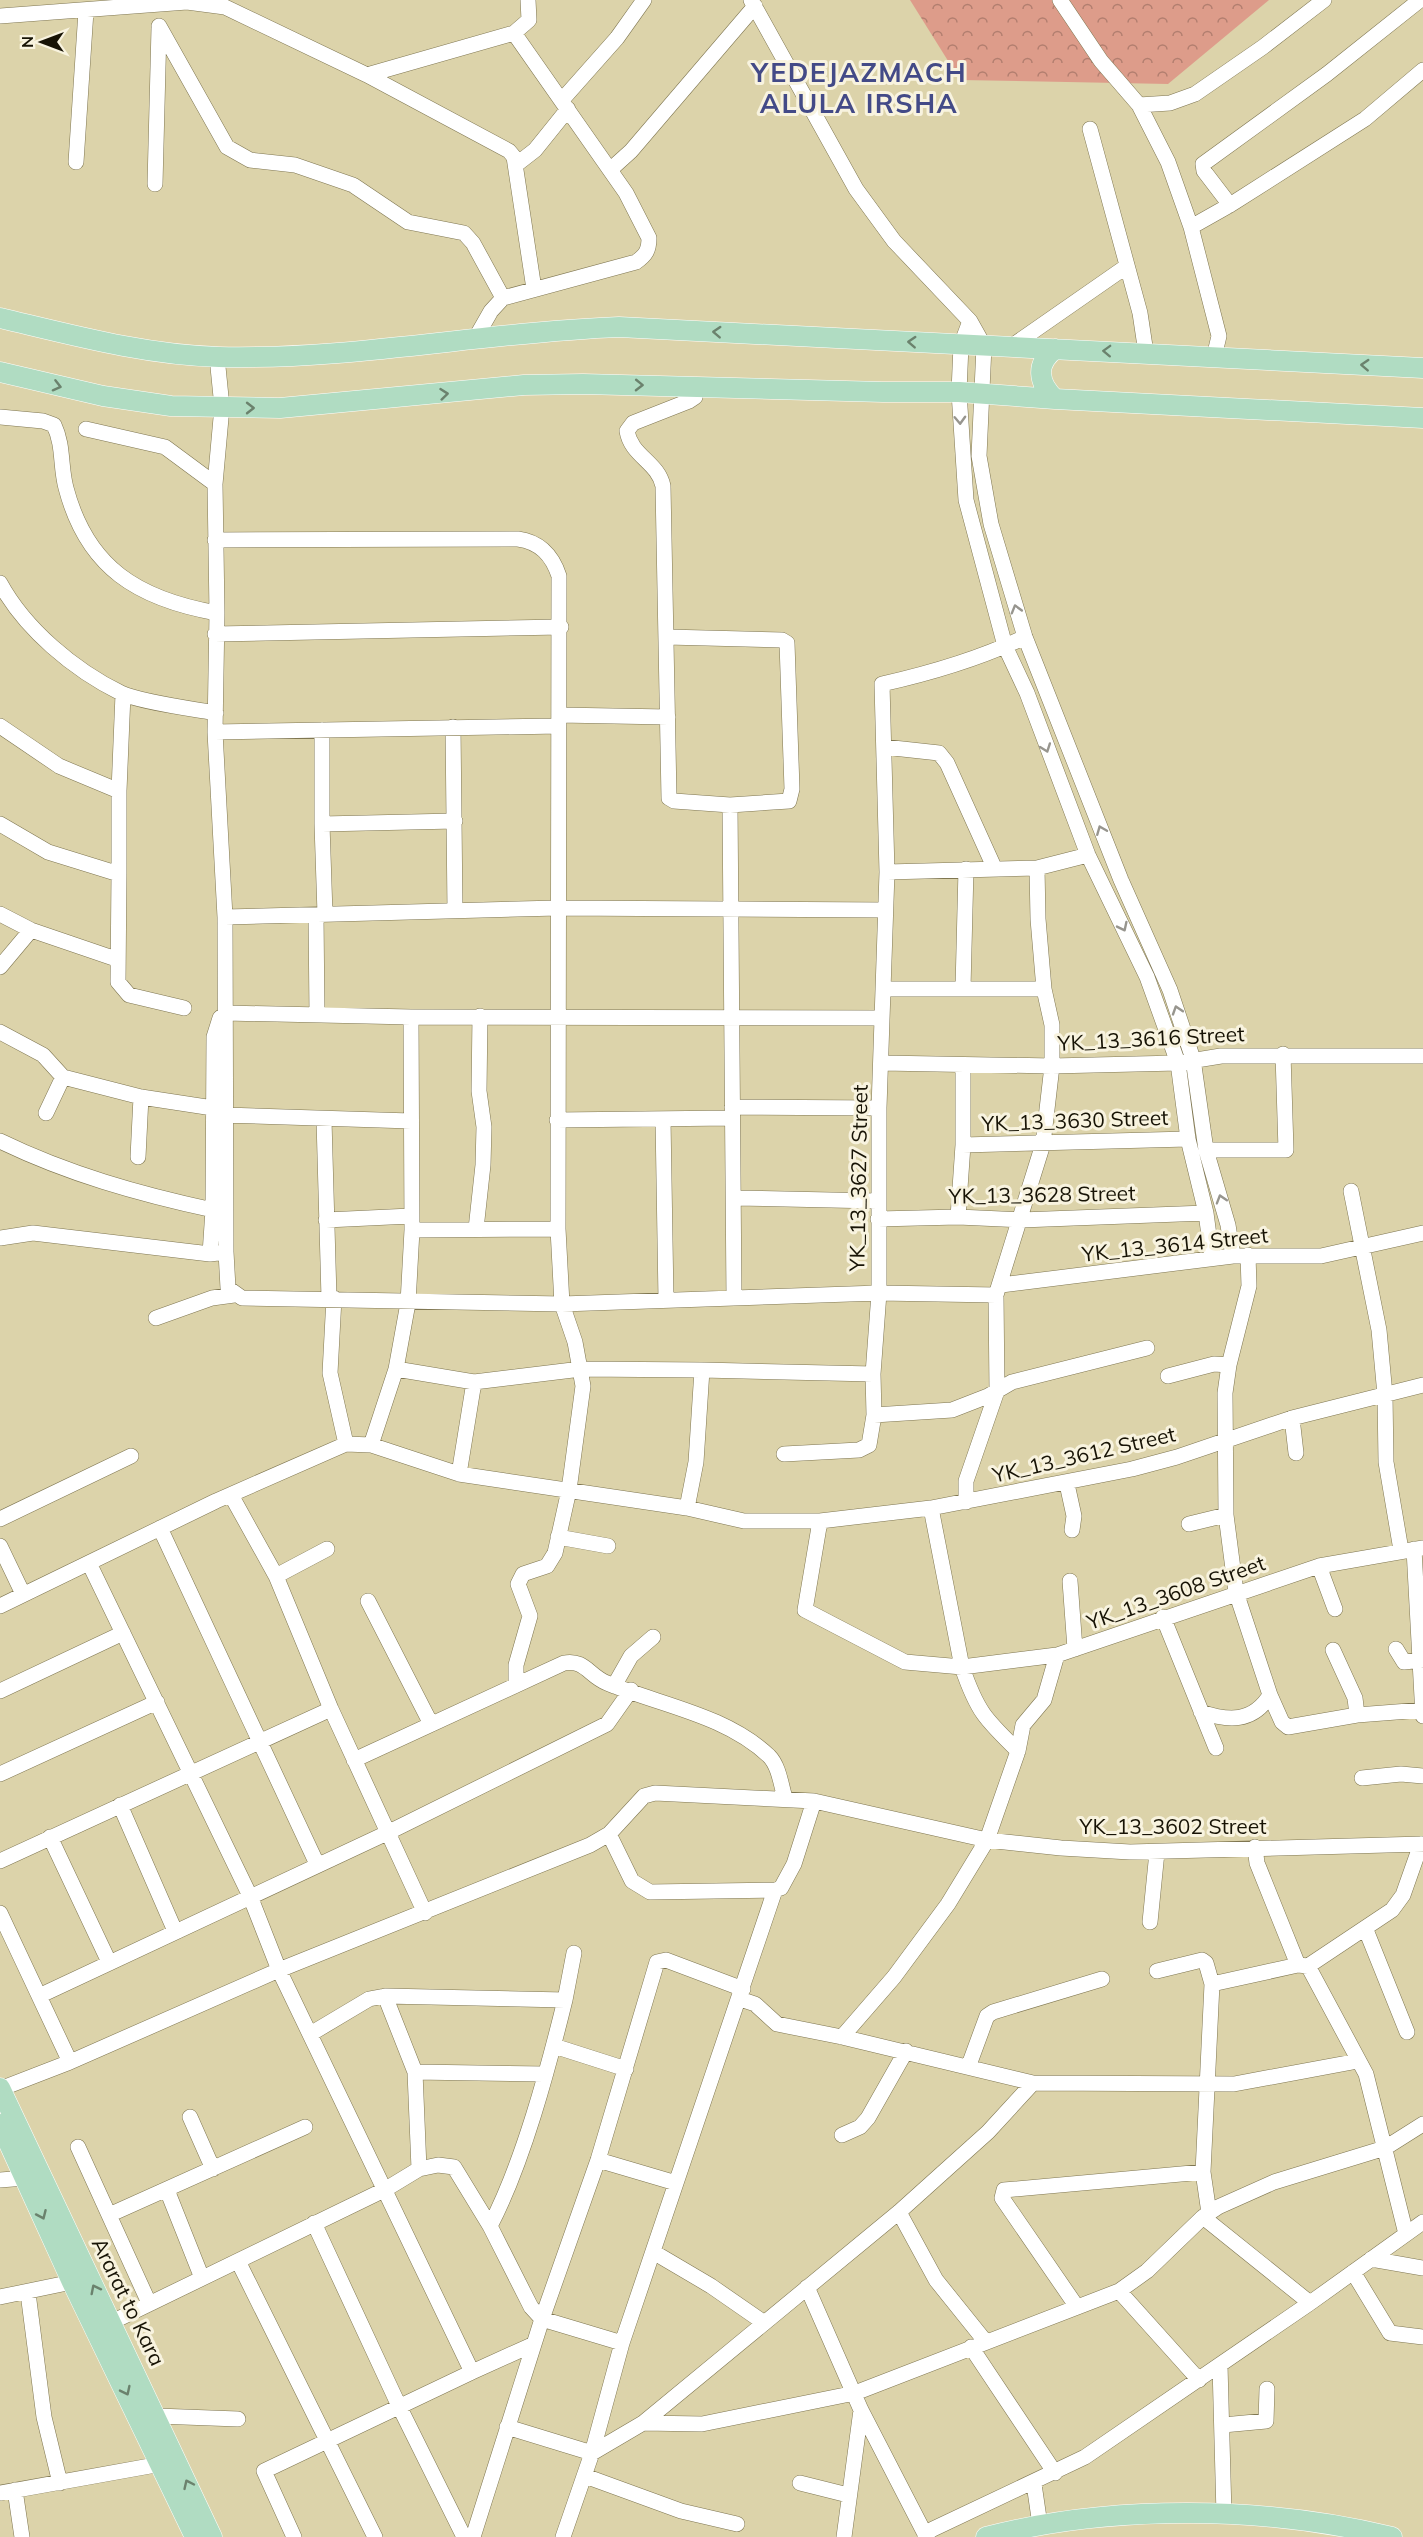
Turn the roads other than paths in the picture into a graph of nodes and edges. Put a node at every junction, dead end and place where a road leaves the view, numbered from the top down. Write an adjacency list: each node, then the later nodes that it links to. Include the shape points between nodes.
1 (528, 0): 12 (street, via 529,20)
2 (644, 0): 15 (street)
3 (1060, 0): 16 (street, via 1108,70)
4 (1324, 0): 16 (street, via 1195,94 1170,103)
5 (1420, 0): 22 (street, via 1203,164 1204,171)
6 (753, 3): 20 (street, via 631,152); 28 (street, via 856,189 894,241)
7 (159, 4): 9 (street); 11 (street); 14 (street, via 187,2 225,7)
8 (29, 7): 9 (street); 10 (street)
9 (86, 11): 18 (street)
10 (0, 16)
11 (159, 26): 21 (street); 26 (street, via 227,147 250,160 295,165 344,182 408,222 464,233)
12 (514, 33): 14 (street); 15 (street)
13 (1423, 70): 22 (street, via 1365,119)
14 (367, 75): 19 (street, via 508,151)
15 (565, 104): 19 (street, via 535,150); 20 (street)
16 (1139, 105): 23 (street, via 1168,162)
17 (1090, 129): 24 (street)
18 (76, 162)
19 (517, 164): 25 (street)
20 (610, 170): 25 (street, via 649,238 645,256 624,266)
21 (155, 184)
22 (1230, 205): 23 (street)
23 (1191, 226): 36 (street, via 1219,336)
24 (1127, 266): 32 (street); 34 (street)
25 (534, 289): 26 (street)
26 (503, 298): 29 (street)
27 (0, 318): 35 (main road, via 135,349)
28 (970, 321): 30 (street); 31 (street)
29 (475, 339): 30 (main road, one-way to 29, via 619,327); 35 (main road, via 275,357)
30 (961, 345): 31 (main road); 40 (street)
31 (984, 346): 32 (main road); 41 (street)
32 (1012, 346): 33 (main road)
33 (1055, 350): 34 (main road, one-way to 33); 42 (main road, via 1043,361 1040,375)
34 (1146, 353): 36 (main road)
35 (217, 357): 43 (street)
36 (1214, 357): 37 (main road, one-way to 36)
37 (1423, 368)
38 (0, 372): 43 (main road, one-way to 43, via 103,396 171,406)
39 (695, 386): 40 (main road); 43 (main road, one-way to 39, via 280,408 524,385); 53 (street, via 695,397 689,401 633,423 627,431 628,441 661,474)
40 (959, 392): 41 (main road); 55 (street, one-way to 55, via 966,500)
41 (982, 393): 42 (main road); 54 (street, one-way to 41, via 991,524 979,456)
42 (1055, 399): 45 (main road)
43 (222, 407): 47 (street)
44 (0, 417): 50 (street, via 54,425 63,449 63,478 80,531 122,578 179,606)
45 (1423, 418)
46 (86, 429): 47 (street, via 165,447)
47 (215, 484): 48 (street)
48 (215, 540): 50 (street); 51 (street, via 531,541 541,546 556,567)
49 (0, 583): 56 (street, via 28,625 61,653)
50 (217, 613): 52 (street)
51 (561, 627): 52 (street); 59 (street)
52 (215, 634): 57 (street)
53 (667, 637): 58 (street); 66 (street, via 787,643 791,796 784,803)
54 (1024, 637): 55 (street); 100 (street, one-way to 54, via 1170,990 1121,880)
55 (1005, 646): 64 (street, YK_13_3627 Street, via 935,671 882,684); 70 (street, one-way to 70, via 1027,693)
56 (123, 694): 57 (street); 65 (street)
57 (216, 713): 63 (street)
58 (668, 717): 59 (street); 66 (street, via 669,798)
59 (558, 721): 61 (street); 76 (street)
60 (0, 726): 65 (street, via 59,766)
61 (453, 727): 62 (street); 67 (street)
62 (322, 730): 63 (street); 69 (street)
63 (215, 732): 82 (street)
64 (885, 747): 71 (street, via 939,753); 74 (street, YK_13_3627 Street)
65 (119, 791): 75 (street)
66 (730, 805): 77 (street)
67 (455, 821): 69 (street); 78 (street)
68 (0, 824): 75 (street, via 48,852)
69 (322, 824): 81 (street)
70 (1088, 855): 72 (street); 100 (street, one-way to 100)
71 (994, 867): 72 (street); 73 (street)
72 (1037, 868): 88 (street)
73 (966, 869): 74 (street); 86 (street)
74 (887, 872): 79 (street, YK_13_3627 Street)
75 (119, 874): 84 (street)
76 (558, 908): 77 (street); 78 (street); 94 (street)
77 (730, 908): 79 (street); 96 (street)
78 (455, 910): 81 (street)
79 (884, 910): 87 (street, YK_13_3627 Street)
80 (0, 914): 83 (street)
81 (320, 915): 82 (street); 91 (street)
82 (225, 917): 90 (street)
83 (31, 930): 84 (street); 85 (street)
84 (116, 959): 89 (street, via 117,982 129,995)
85 (0, 967)
86 (963, 988): 87 (street); 88 (street)
87 (883, 989): 95 (street, YK_13_3627 Street)
88 (1044, 989): 103 (street, via 1052,1025)
89 (184, 1008)
90 (226, 1013): 91 (street); 107 (street)
91 (316, 1015): 93 (street)
92 (480, 1016): 93 (street); 94 (street); 131 (street, via 479,1091 484,1155)
93 (411, 1017): 113 (street)
94 (557, 1017): 96 (street); 112 (street)
95 (881, 1018): 96 (street); 101 (street, YK_13_3627 Street)
96 (732, 1019): 109 (street)
97 (0, 1032): 104 (street, via 43,1055)
98 (1283, 1054): 99 (street, YK_13_3616 Street); 100 (street, YK_13_3616 Street); 118 (street, via 1286,1150)
99 (1423, 1056)
100 (1186, 1061): 103 (street, YK_13_3616 Street); 114 (street); 118 (street)
101 (882, 1063): 102 (street, YK_13_3616 Street); 106 (street, YK_13_3627 Street)
102 (963, 1066): 103 (street, YK_13_3616 Street); 117 (street)
103 (1053, 1066): 116 (street)
104 (63, 1077): 105 (street); 108 (street)
105 (141, 1097): 107 (street); 119 (street)
106 (879, 1108): 109 (street); 122 (street, YK_13_3627 Street)
107 (219, 1111): 111 (street); 123 (street); 135 (street)
108 (46, 1113)
109 (732, 1113): 110 (street); 121 (street)
110 (663, 1119): 112 (street); 145 (street)
111 (324, 1120): 113 (street); 127 (street)
112 (557, 1120): 130 (street)
113 (411, 1121): 129 (street)
114 (1188, 1139): 116 (street, YK_13_3630 Street); 124 (street)
115 (0, 1141): 123 (street, via 46,1163 125,1189)
116 (1043, 1144): 117 (street, YK_13_3630 Street); 128 (street)
117 (963, 1145): 125 (street)
118 (1206, 1150): 138 (street, one-way to 118)
119 (138, 1157)
120 (1351, 1191): 134 (street)
121 (735, 1198): 122 (street); 144 (street)
122 (877, 1201): 126 (street, YK_13_3627 Street)
123 (213, 1210): 136 (street)
124 (1206, 1213): 128 (street, YK_13_3628 Street); 139 (street)
125 (958, 1217): 126 (street, YK_13_3628 Street); 128 (street, YK_13_3628 Street)
126 (878, 1219): 141 (street, YK_13_3627 Street)
127 (326, 1220): 129 (street); 143 (street)
128 (1021, 1220): 140 (street)
129 (412, 1223): 131 (street); 146 (street)
130 (558, 1229): 131 (street); 147 (street)
131 (476, 1230)
132 (1423, 1233): 134 (street, YK_13_3614 Street)
133 (0, 1238): 136 (street, via 33,1233)
134 (1361, 1248): 137 (street, YK_13_3614 Street, via 1321,1256); 159 (street, via 1379,1330)
135 (226, 1252): 136 (street); 142 (street, via 228,1288)
136 (210, 1254)
137 (1248, 1255): 138 (street, YK_13_3614 Street); 150 (street, via 1250,1286)
138 (1233, 1256): 139 (street, YK_13_3614 Street)
139 (1212, 1258): 140 (street, YK_13_3614 Street)
140 (998, 1290): 141 (street, YK_13_3614 Street); 158 (street)
141 (879, 1293): 144 (street, YK_13_3614 Street); 154 (street, YK_13_3627 Street)
142 (234, 1294): 143 (street, YK_13_3614 Street, via 242,1298); 148 (street)
143 (331, 1298): 146 (street, YK_13_3614 Street); 163 (street, via 330,1373)
144 (734, 1298): 145 (street, YK_13_3614 Street)
145 (666, 1300): 147 (street, YK_13_3614 Street)
146 (408, 1303): 147 (street, YK_13_3614 Street); 151 (street)
147 (562, 1304): 152 (street)
148 (156, 1318)
149 (1147, 1348): 158 (street, via 1012,1382)
150 (1229, 1365): 155 (street, via 1214,1364); 162 (street)
151 (396, 1369): 156 (street); 164 (street)
152 (581, 1369): 153 (street); 156 (street); 170 (street, via 583,1386)
153 (702, 1370): 154 (street); 173 (street, via 696,1462)
154 (873, 1374): 160 (street, YK_13_3627 Street)
155 (1168, 1376)
156 (474, 1382): 168 (street)
157 (1423, 1385): 159 (street, YK_13_3612 Street)
158 (997, 1391): 160 (street, via 952,1410); 172 (street, via 969,1471)
159 (1385, 1395): 161 (street, YK_13_3612 Street); 185 (street, via 1388,1485)
160 (874, 1415): 166 (street, YK_13_3627 Street, via 869,1445 859,1450)
161 (1292, 1418): 162 (street, YK_13_3612 Street); 165 (street)
162 (1224, 1439): 169 (street, YK_13_3612 Street, via 1177,1457); 175 (street)
163 (346, 1444): 164 (street, YK_13_3612 Street); 171 (street)
164 (371, 1446): 168 (street, YK_13_3612 Street)
165 (1296, 1453)
166 (784, 1454)
167 (131, 1456): 176 (street)
168 (459, 1474): 170 (street, YK_13_3612 Street)
169 (1067, 1484): 172 (street, YK_13_3612 Street); 180 (street, via 1074,1516)
170 (569, 1490): 173 (street, YK_13_3612 Street); 181 (street)
171 (231, 1495): 179 (street); 188 (street)
172 (966, 1502): 174 (street, YK_13_3612 Street)
173 (687, 1508): 177 (street, YK_13_3612 Street, via 744,1521)
174 (931, 1508): 177 (street, YK_13_3612 Street); 203 (street)
175 (1226, 1515): 178 (street); 190 (street)
176 (0, 1519)
177 (820, 1521): 203 (street, YK_13_3608 Street, via 804,1603 809,1614 905,1662)
178 (1189, 1524)
179 (160, 1528): 186 (street); 215 (street)
180 (1072, 1530)
181 (558, 1537): 183 (street); 204 (street, via 551,1562 523,1574 518,1584 530,1616 516,1665)
182 (0, 1546): 191 (street)
183 (608, 1546)
184 (327, 1549): 188 (street)
185 (1413, 1549): 187 (street, YK_13_3608 Street); 202 (street)
186 (89, 1563): 191 (street); 196 (street)
187 (1319, 1566): 190 (street, YK_13_3608 Street); 194 (street)
188 (276, 1576): 210 (street)
189 (1070, 1581): 198 (street)
190 (1236, 1592): 195 (street, YK_13_3608 Street); 208 (street)
191 (23, 1594): 193 (street)
192 (368, 1601): 214 (street)
193 (0, 1606)
194 (1335, 1609)
195 (1163, 1617): 198 (street, YK_13_3608 Street); 211 (street)
196 (123, 1633): 207 (street); 209 (street)
197 (653, 1637): 205 (street, via 631,1656)
198 (1075, 1649): 201 (street, YK_13_3608 Street)
199 (1396, 1649): 202 (street, via 1404,1662)
200 (1333, 1650): 213 (street, via 1355,1698)
201 (1058, 1654): 203 (street, YK_13_3608 Street); 217 (street, via 1044,1700 1023,1725)
202 (1422, 1660): 212 (street)
203 (962, 1666): 217 (street, via 978,1708)
204 (516, 1685): 205 (street, via 575,1661); 214 (street)
205 (614, 1686): 206 (street)
206 (631, 1690): 223 (street, via 748,1739 771,1758); 226 (street, via 607,1724)
207 (0, 1691)
208 (1270, 1695): 211 (street, via 1258,1709 1238,1719 1224,1720); 213 (street, via 1288,1727)
209 (157, 1702): 219 (street); 220 (street)
210 (331, 1709): 215 (street); 218 (street)
211 (1201, 1712): 216 (street)
212 (1423, 1713): 213 (street)
213 (1357, 1715)
214 (431, 1724): 218 (street)
215 (261, 1742): 220 (street); 234 (street)
216 (1216, 1748)
217 (1018, 1751): 229 (street)
218 (354, 1760): 226 (street)
219 (0, 1773)
220 (190, 1774): 225 (street); 236 (street)
221 (1423, 1776): 222 (street)
222 (1362, 1778)
223 (785, 1798): 224 (street, YK_13_3602 Street); 227 (street, YK_13_3602 Street, via 655,1793 641,1799)
224 (814, 1801): 229 (street, YK_13_3602 Street); 235 (street, via 794,1864 781,1888)
225 (120, 1805): 228 (street); 241 (street)
226 (387, 1833): 234 (street); 238 (street)
227 (609, 1834): 235 (street, via 632,1881 650,1892); 238 (street, YK_13_3602 Street)
228 (50, 1838): 233 (street); 243 (street)
229 (987, 1840): 232 (street, YK_13_3602 Street); 255 (street, via 948,1904)
230 (1422, 1844): 231 (street, YK_13_3602 Street); 240 (street, via 1403,1894 1392,1910)
231 (1255, 1847): 232 (street, YK_13_3602 Street); 244 (street, via 1257,1863)
232 (1157, 1852): 239 (street)
233 (0, 1861)
234 (317, 1864): 236 (street)
235 (775, 1890): 249 (street, via 768,1916 761,1924)
236 (250, 1896): 241 (street); 245 (street)
237 (0, 1913): 250 (street)
238 (425, 1913): 245 (street, YK_13_3602 Street)
239 (1150, 1922)
240 (1366, 1930): 244 (street); 253 (street)
241 (176, 1931): 243 (street)
242 (574, 1953): 252 (street)
243 (109, 1962): 250 (street)
244 (1303, 1965): 248 (street); 258 (street)
245 (279, 1970): 254 (street); 259 (street, YK_13_3602 Street)
246 (1157, 1971): 248 (street, via 1202,1960)
247 (1102, 1979): 260 (street, via 993,2012 987,2016)
248 (1212, 1984): 264 (street)
249 (742, 1994): 255 (street, via 777,2024); 261 (street, via 661,1960 657,1962); 280 (street)
250 (39, 1995): 259 (street)
251 (385, 1996): 252 (street); 254 (street, via 369,1999); 262 (street)
252 (565, 2000): 256 (street)
253 (1407, 2032)
254 (312, 2033): 281 (street)
255 (842, 2037): 257 (street)
256 (554, 2046): 261 (street); 263 (street)
257 (906, 2051): 260 (street); 271 (street, via 868,2118 860,2127)
258 (1358, 2061): 264 (street, via 1234,2084); 273 (street, via 1366,2074)
259 (70, 2062): 266 (street, YK_13_3602 Street)
260 (969, 2066): 265 (street)
261 (626, 2069): 274 (street)
262 (414, 2072): 263 (street); 276 (street)
263 (544, 2074): 288 (street)
264 (1207, 2082): 265 (street); 277 (street)
265 (1033, 2083): 283 (street, via 988,2132)
266 (0, 2089): 305 (main road, Ararat to Kara, one-way to 266)
267 (190, 2117): 275 (street)
268 (0, 2124): 278 (main road, Ararat to Kara)
269 (1423, 2124): 273 (street)
270 (305, 2127): 275 (street)
271 (842, 2135)
272 (78, 2147): 284 (street)
273 (1385, 2148): 285 (street, via 1274,2182); 289 (street)
274 (598, 2160): 280 (street); 304 (street)
275 (213, 2169): 282 (street)
276 (419, 2169): 281 (street); 288 (street, via 454,2167)
277 (1203, 2172): 285 (street); 303 (street, via 1004,2190 1002,2198)
278 (26, 2178): 279 (street); 296 (main road, Ararat to Kara, one-way to 296)
279 (0, 2180)
280 (676, 2182): 290 (street)
281 (386, 2189): 287 (street); 312 (street)
282 (167, 2190): 284 (street); 295 (street)
283 (899, 2212): 297 (street); 310 (street, via 936,2280)
284 (109, 2215): 301 (street)
285 (1206, 2215): 298 (street, via 1147,2271); 302 (street)
286 (1423, 2222): 289 (street)
287 (315, 2223): 292 (street); 316 (street)
288 (490, 2226): 304 (street, via 531,2307)
289 (1406, 2234): 291 (street)
290 (655, 2253): 306 (street); 308 (street)
291 (1371, 2259): 293 (street); 294 (street)
292 (238, 2261): 295 (street); 323 (street)
293 (1423, 2268)
294 (1353, 2272): 302 (street); 307 (street, via 1390,2333)
295 (202, 2278): 301 (street)
296 (72, 2282): 299 (street); 325 (main road, Ararat to Kara, one-way to 325)
297 (807, 2287): 306 (street); 315 (street)
298 (1119, 2291): 303 (street); 313 (street)
299 (28, 2293): 300 (street); 328 (street, via 44,2417)
300 (0, 2297)
301 (149, 2303): 305 (street)
302 (1310, 2303): 311 (street)
303 (1077, 2307): 310 (street)
304 (542, 2319): 308 (street); 309 (street)
305 (112, 2322): 318 (main road, Ararat to Kara)
306 (764, 2322): 320 (street)
307 (1423, 2337)
308 (622, 2343): 324 (street)
309 (534, 2344): 312 (street); 322 (street)
310 (978, 2344): 315 (street); 326 (street)
311 (1220, 2365): 313 (street); 321 (street)
312 (472, 2372): 316 (street)
313 (1199, 2380): 326 (street)
314 (1267, 2389): 321 (street, via 1266,2421)
315 (855, 2393): 317 (street); 320 (street, via 702,2424)
316 (399, 2406): 323 (street); 342 (street)
317 (861, 2410): 332 (street); 336 (street)
318 (157, 2416): 319 (street); 339 (main road, Ararat to Kara, one-way to 318)
319 (238, 2419)
320 (642, 2423): 324 (street)
321 (1223, 2425): 333 (street)
322 (507, 2427): 324 (street); 343 (street)
323 (327, 2439): 340 (street, via 264,2471); 341 (street)
324 (592, 2453): 327 (street)
325 (161, 2464): 328 (street); 338 (main road, Ararat to Kara)
326 (1055, 2473): 330 (street)
327 (585, 2476): 334 (street, via 681,2511); 344 (street)
328 (60, 2482): 331 (street)
329 (800, 2483): 332 (street)
330 (1034, 2484): 335 (street); 336 (street)
331 (7, 2492): 337 (street)
332 (848, 2495): 345 (street)
333 (1224, 2515): 335 (main road, via 1132,2516); 347 (main road, via 1278,2516)
334 (736, 2524)
335 (1040, 2525): 346 (main road)
336 (925, 2535)
337 (21, 2537)
338 (195, 2537)
339 (212, 2537)
340 (294, 2537)
341 (375, 2537)
342 (464, 2537)
343 (473, 2537)
344 (563, 2537)
345 (844, 2537)
346 (986, 2537)
347 (1392, 2537)

